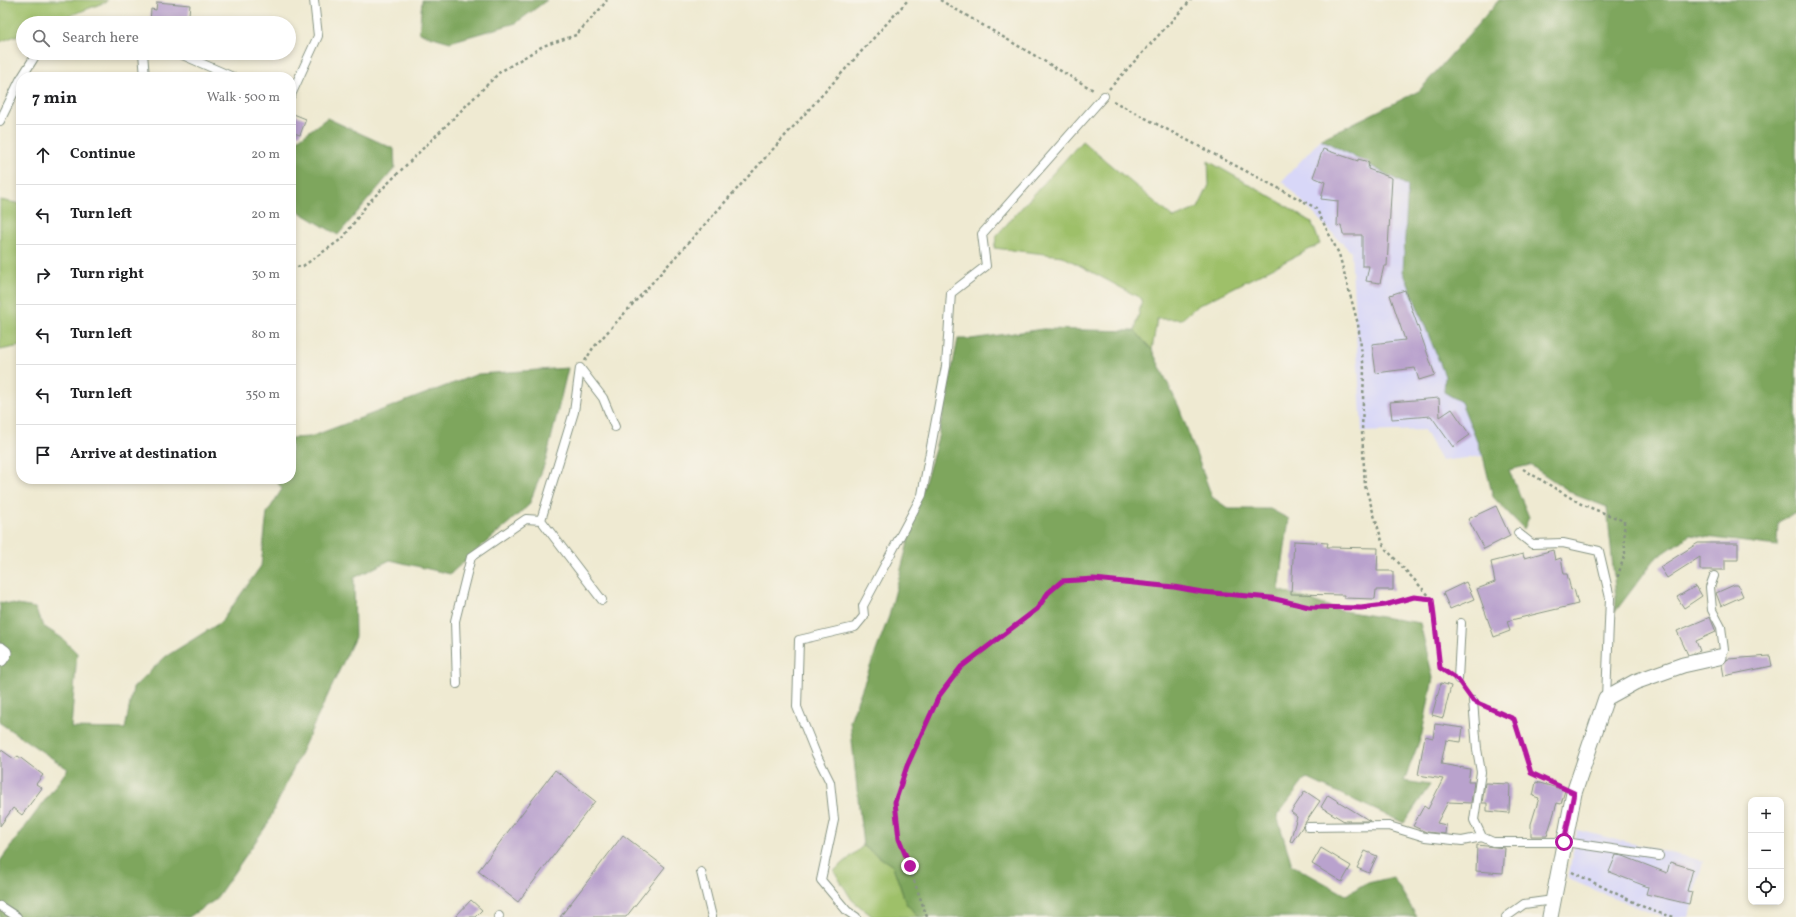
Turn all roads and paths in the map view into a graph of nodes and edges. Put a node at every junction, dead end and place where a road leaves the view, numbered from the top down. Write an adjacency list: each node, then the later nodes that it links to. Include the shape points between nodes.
1 (314, 0): 12 (lane, via 318,36)
2 (607, 0): 16 (path, via 576,35 543,46 500,72 368,203 343,238 303,266)
3 (908, 0): 17 (path, via 593,348)
4 (940, 0): 14 (path)
5 (1191, 0): 14 (path)
6 (33, 60): 9 (lane)
7 (144, 60): 10 (lane)
8 (194, 60): 11 (lane)
9 (25, 72)
10 (145, 72)
11 (222, 72)
12 (296, 84)
13 (16, 88): 15 (lane)
14 (1104, 96): 24 (path, via 1316,208 1339,254 1358,324 1364,369 1362,432 1365,486 1384,547); 45 (lane, via 982,234 986,266 951,293 946,366 922,495 863,606 864,616 855,627 799,640 797,707 830,782 834,820 821,880 847,911)
15 (0, 121)
16 (296, 267)
17 (580, 368): 18 (lane, via 603,398); 20 (lane, via 574,412)
18 (615, 427)
19 (1523, 469): 23 (path, via 1581,504 1624,521 1626,554)
20 (541, 520): 25 (lane); 31 (lane, via 526,519 471,557 455,621)
21 (1518, 533): 23 (lane, via 1532,544 1563,543 1599,551)
22 (1714, 576): 28 (lane, via 1710,587 1712,610 1721,627 1724,650)
23 (1610, 598): 32 (lane)
24 (1432, 599): 30 (path, via 1440,668); 46 (path, via 1414,597 1361,608 1309,607 1271,598 1174,587 1094,579 1062,581 1048,593 1037,609 961,667 939,696 907,766 895,802 899,839)
25 (602, 600)
26 (1461, 623): 30 (lane)
27 (0, 650): 29 (street, via 4,653)
28 (1719, 657): 32 (street, via 1683,665 1635,682)
29 (0, 659)
30 (1458, 680)
31 (457, 684)
32 (1606, 698): 34 (street)
33 (1473, 701): 34 (path, via 1514,719 1531,773); 36 (lane, via 1481,772 1474,820)
34 (1574, 793): 37 (street)
35 (1308, 827): 36 (lane, via 1389,826 1425,837 1462,840)
36 (1482, 837): 37 (lane, via 1493,842)
37 (1564, 842): 38 (lane); 39 (street)
38 (1659, 856)
39 (1560, 866): 41 (street); 49 (path, via 1652,911)
40 (701, 872): 44 (lane)
41 (1553, 900): 47 (lane, via 1524,904); 48 (street)
42 (0, 906): 43 (lane)
43 (17, 917)
44 (712, 917)
45 (856, 917)
46 (927, 917)
47 (1506, 917)
48 (1550, 917)
49 (1674, 917)

